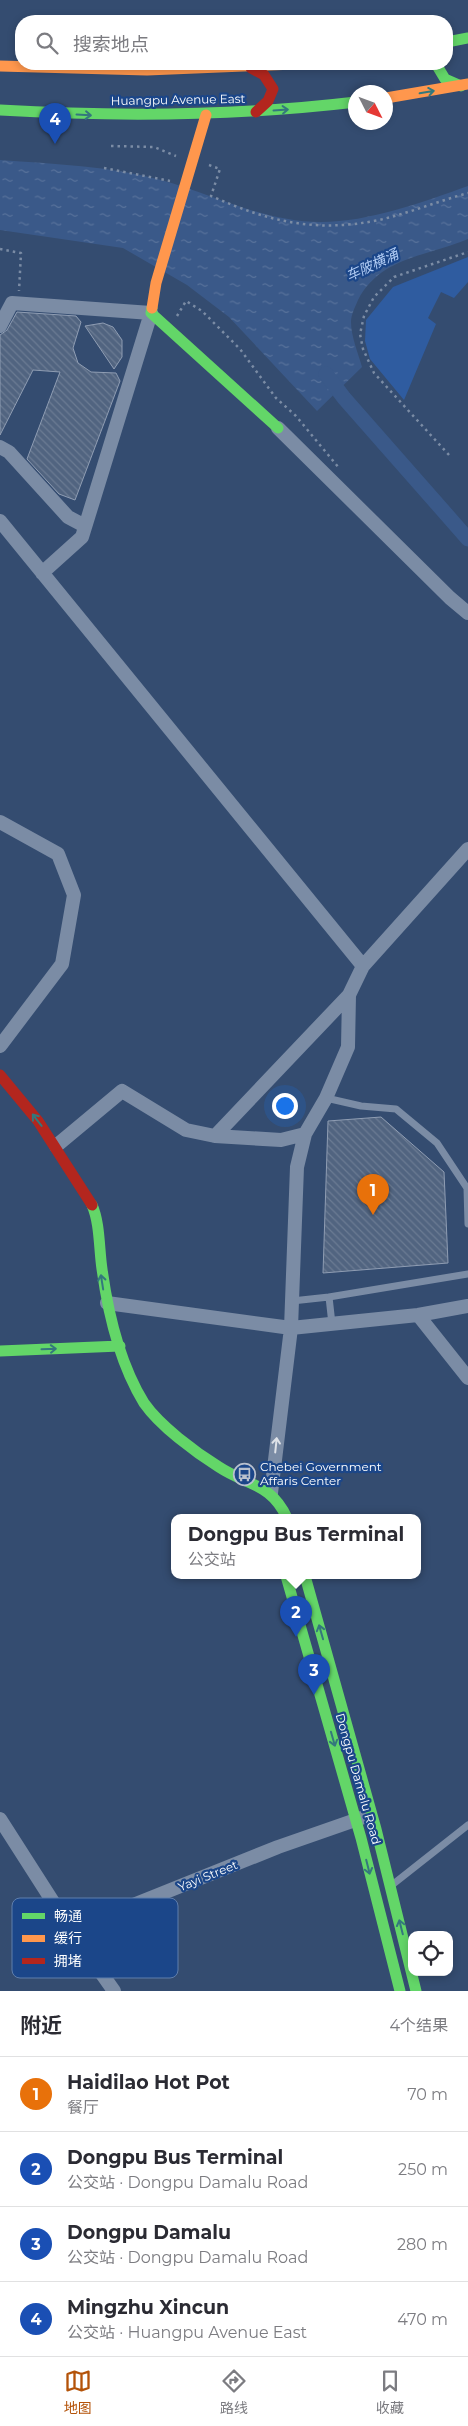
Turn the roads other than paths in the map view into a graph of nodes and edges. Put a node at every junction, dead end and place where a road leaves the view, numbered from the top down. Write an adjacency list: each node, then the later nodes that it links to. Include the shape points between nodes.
1 (468, 38): 2 (street)
2 (453, 42)
3 (0, 66): 4 (street)
4 (15, 67)
5 (107, 70): 6 (street)
6 (173, 70)
7 (255, 70): 13 (street, via 264,75 273,89 268,101)
8 (439, 70): 9 (street, via 444,79)
9 (464, 85): 10 (street, one-way to 9)
10 (393, 97)
11 (348, 103): 13 (street, Huangpu Avenue East, one-way to 11)
12 (0, 110): 14 (street, Huangpu Avenue East, one-way to 14, via 99,115)
13 (256, 112): 14 (street, Huangpu Avenue East)
14 (206, 115): 15 (street)
15 (150, 313): 16 (street, via 12,303); 17 (street); 20 (street)
16 (0, 326)
17 (278, 428): 22 (street)
18 (0, 447): 20 (street, via 9,452 68,517)
19 (0, 521): 21 (street)
20 (85, 526): 21 (street, via 82,537)
21 (42, 573): 25 (street)
22 (468, 613)
23 (0, 822): 27 (street, via 58,854 74,895 62,964)
24 (468, 849): 25 (street)
25 (363, 966): 26 (street)
26 (350, 995): 29 (street, via 348,1047); 31 (street)
27 (0, 1046)
28 (0, 1076): 32 (street, one-way to 28)
29 (326, 1098): 30 (street); 33 (lane, via 396,1109 437,1144)
30 (305, 1134): 31 (street, via 282,1140); 37 (street, via 297,1167)
31 (215, 1136): 32 (street, via 186,1130 122,1091)
32 (56, 1146): 38 (street, one-way to 32, via 94,1210)
33 (468, 1189): 34 (lane)
34 (468, 1224)
35 (468, 1274): 36 (lane)
36 (329, 1297): 37 (lane); 41 (lane)
37 (292, 1301): 42 (street)
38 (106, 1303): 42 (street); 43 (street)
39 (468, 1306): 40 (street)
40 (418, 1315): 41 (street); 45 (street)
41 (332, 1324): 42 (street)
42 (291, 1328): 46 (street, one-way to 42)
43 (120, 1346): 44 (street, one-way to 43); 46 (street, via 136,1387 157,1419 220,1468)
44 (0, 1351)
45 (468, 1378)
46 (271, 1493): 47 (street); 48 (street)
47 (270, 1514)
48 (285, 1514)
49 (287, 1579): 53 (street, Dongpu Damalu Road, one-way to 53)
50 (306, 1579): 51 (street, Dongpu Damalu Road, one-way to 50)
51 (372, 1814): 53 (street, Yayi Street); 55 (street, Dongpu Damalu Road)
52 (0, 1819): 57 (street)
53 (356, 1820): 56 (street, Dongpu Damalu Road, one-way to 56); 58 (street, Yayi Street)
54 (468, 1825): 55 (lane)
55 (390, 1886): 56 (lane); 62 (street, Dongpu Damalu Road, one-way to 55)
56 (376, 1897): 61 (street, Dongpu Damalu Road)
57 (51, 1898)
58 (151, 1898)
59 (105, 1978): 60 (street)
60 (114, 1991)
61 (400, 1991)
62 (416, 1991)

